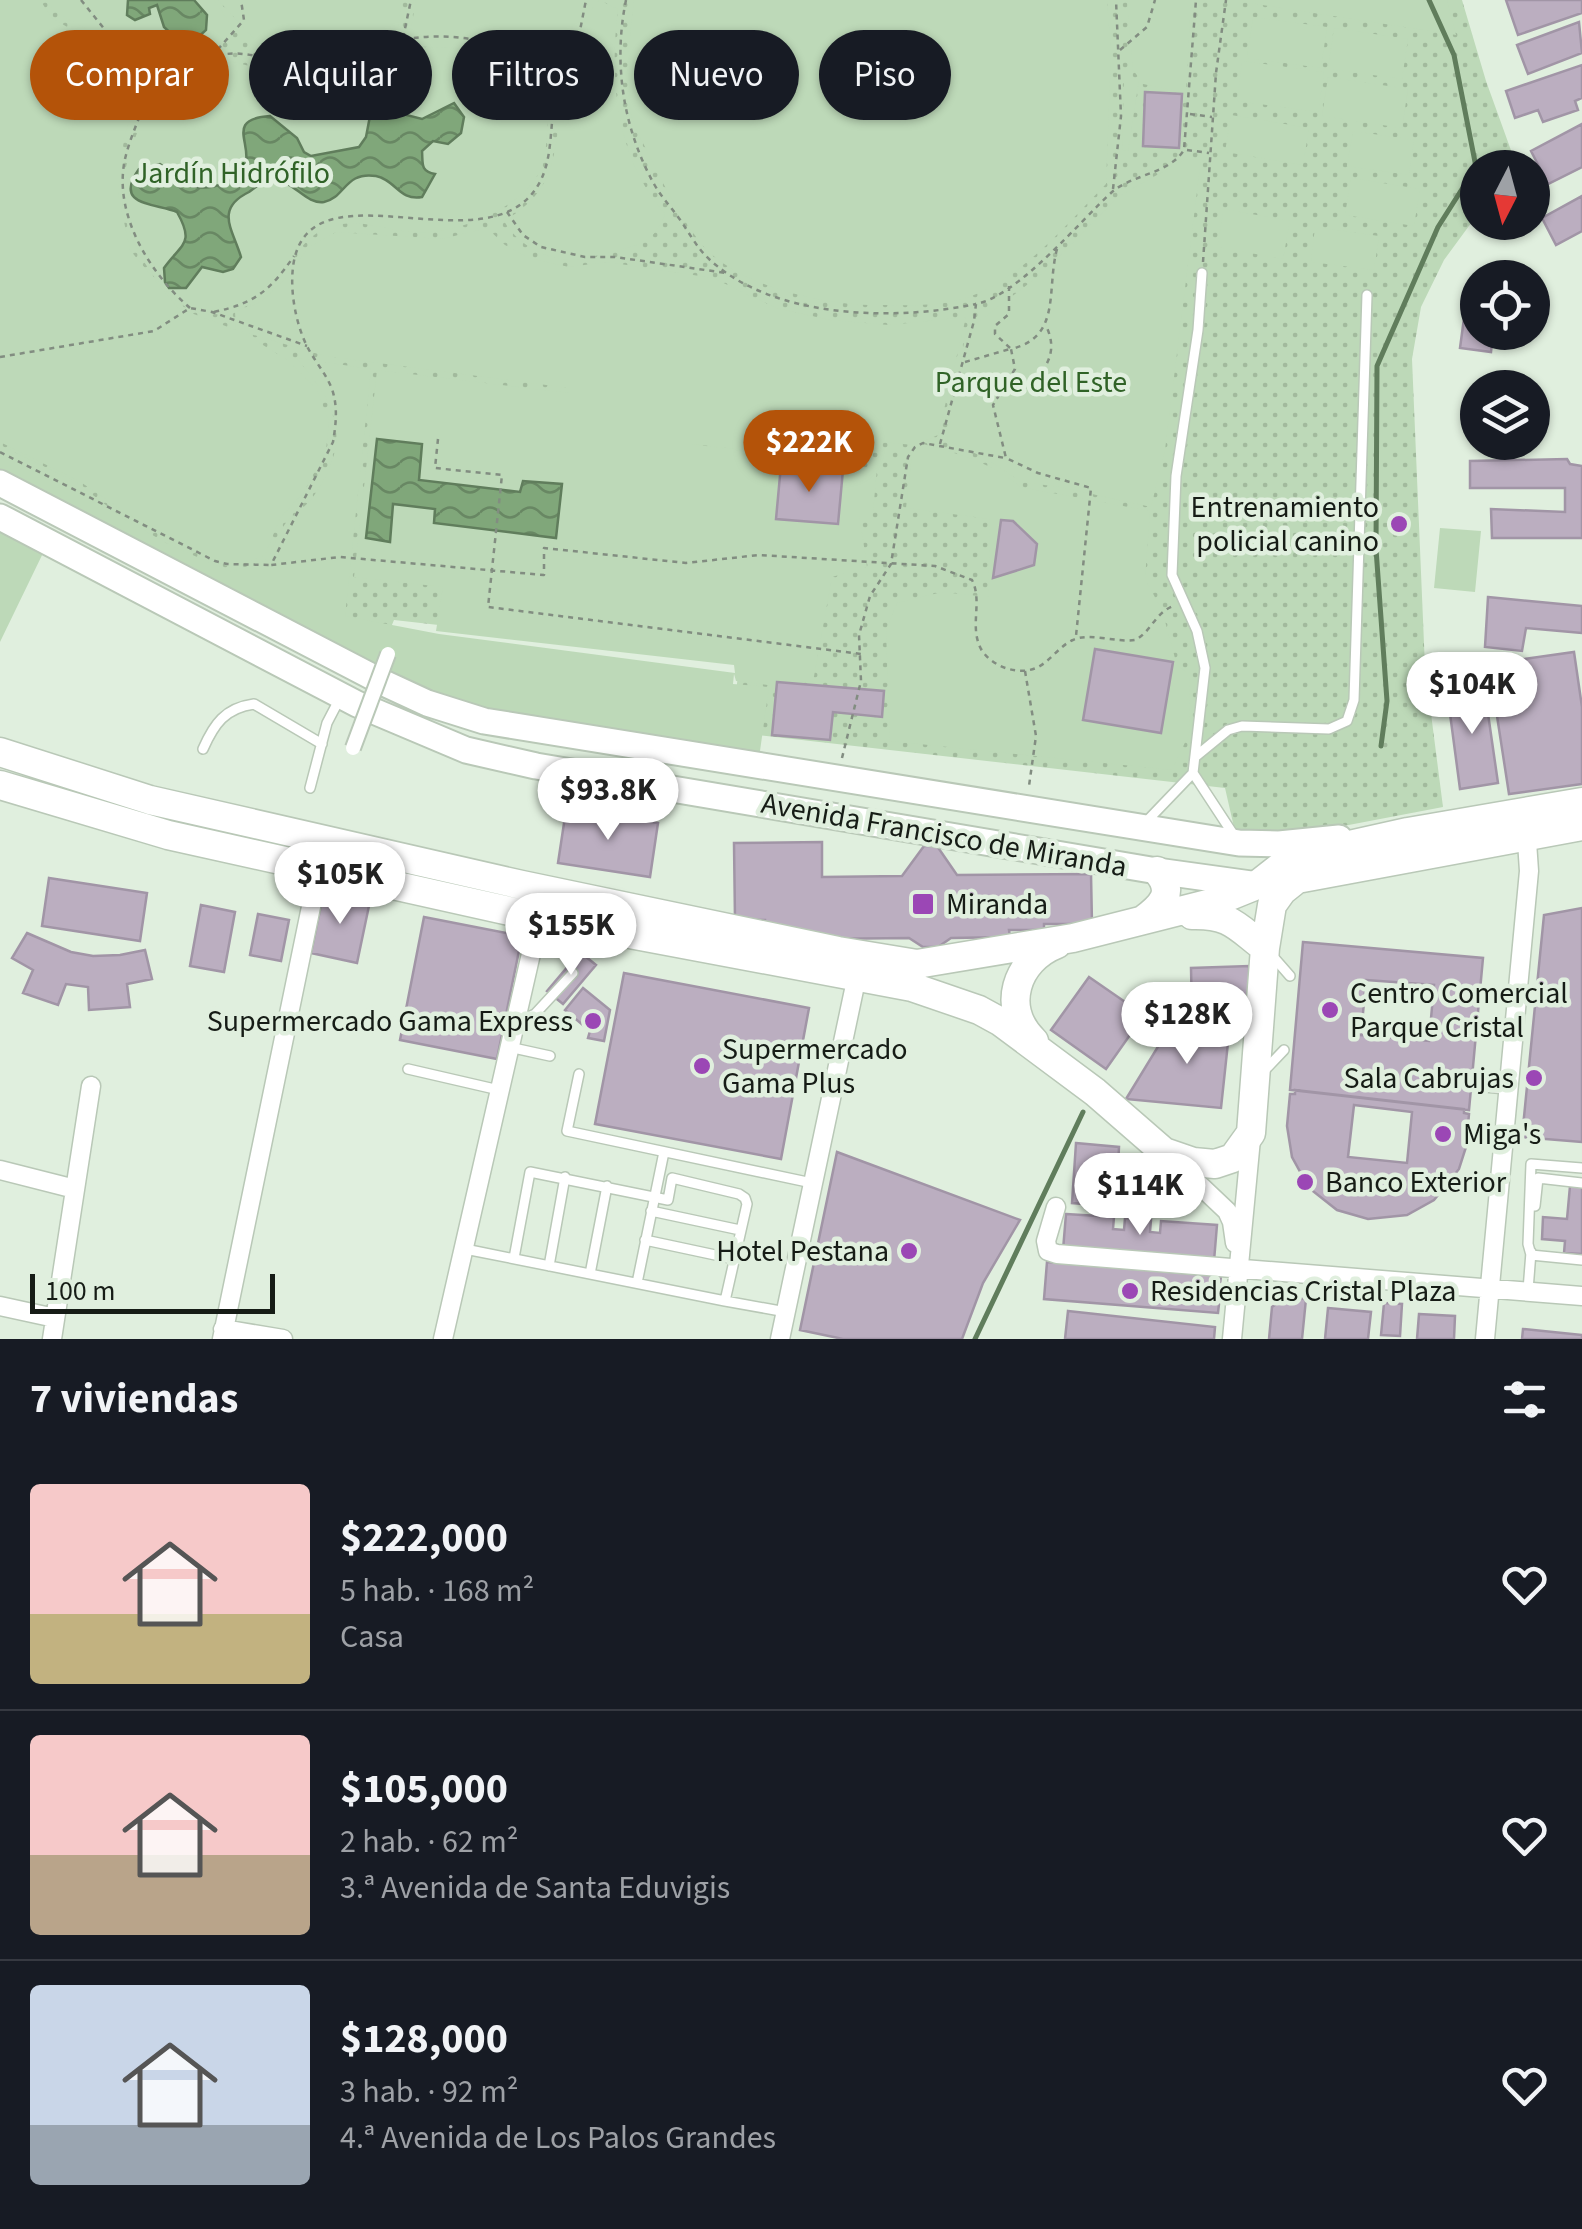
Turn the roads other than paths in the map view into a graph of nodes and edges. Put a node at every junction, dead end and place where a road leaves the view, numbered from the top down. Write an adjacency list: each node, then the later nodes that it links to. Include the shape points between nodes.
1 (1202, 272): 11 (lane, via 1172,521 1172,575 1198,631 1205,668)
2 (1367, 295): 11 (lane, via 1354,700 1348,721 1330,729 1242,726)
3 (0, 483): 18 (main road, Avenida Francisco de Miranda, via 427,703 484,721)
4 (0, 518): 6 (main road, Avenida Francisco de Miranda)
5 (388, 654): 8 (street, bridge)
6 (341, 696): 7 (lane); 22 (main road, Avenida Francisco de Miranda, via 466,750 536,766)
7 (322, 744): 9 (lane, via 254,704 222,716); 14 (lane)
8 (354, 748)
9 (204, 749)
10 (0, 752): 25 (main road, via 150,800)
11 (1195, 757): 12 (lane)
12 (1194, 773): 18 (lane); 20 (lane)
13 (0, 784): 21 (main road, via 168,834)
14 (310, 788)
15 (1582, 802): 16 (main road, Avenida Francisco de Miranda)
16 (1525, 824): 17 (main road, Avenida Francisco de Miranda); 19 (main road, Avenida Francisco de Miranda); 23 (main road, Avenida Francisco de Miranda); 42 (street, via 1529,870)
17 (1582, 826)
18 (1140, 828): 20 (main road, Avenida Francisco de Miranda)
19 (1408, 832): 20 (main road, Avenida Francisco de Miranda); 24 (main road, via 1305,855)
20 (1239, 843)
21 (319, 868): 25 (main road); 75 (street)
22 (1156, 871): 24 (main road, Avenida Francisco de Miranda); 26 (main road, via 1166,896)
23 (1297, 879): 24 (main road, Avenida Francisco de Miranda); 28 (main road, via 1272,906)
24 (1257, 885): 26 (main road)
25 (542, 904): 29 (main road); 32 (street)
26 (1142, 921): 27 (main road); 28 (main road, via 1216,916)
27 (1072, 938): 29 (main road, via 917,964); 36 (main road, via 1034,956 1014,995 1021,1024)
28 (1265, 948): 31 (lane); 39 (main road)
29 (858, 966): 36 (main road, via 979,1010); 50 (street)
30 (572, 974): 32 (lane, via 535,1014)
31 (1290, 976)
32 (514, 1024): 33 (street)
33 (509, 1047): 35 (lane); 43 (street)
34 (1284, 1050): 39 (lane)
35 (550, 1056)
36 (1056, 1062): 46 (main road)
37 (408, 1069): 43 (lane)
38 (578, 1074): 45 (lane, via 568,1131)
39 (1256, 1079): 44 (main road)
40 (91, 1086): 53 (street)
41 (1472, 1086): 42 (lane)
42 (1510, 1089): 68 (street)
43 (499, 1090): 59 (street)
44 (1251, 1133): 46 (main road, via 1233,1158 1215,1164); 65 (street)
45 (664, 1152): 50 (lane); 54 (lane)
46 (1164, 1152): 65 (street, via 1226,1211)
47 (1582, 1168): 60 (lane, via 1532,1164)
48 (0, 1170): 53 (street)
49 (565, 1177): 52 (lane); 61 (lane, via 535,1171 527,1176); 64 (lane)
50 (812, 1183): 73 (street)
51 (1582, 1183): 60 (lane, via 1538,1178)
52 (607, 1186): 54 (lane); 66 (lane)
53 (75, 1188): 74 (street)
54 (654, 1196): 56 (lane); 57 (lane, via 668,1200 672,1178 739,1194 747,1204)
55 (1056, 1207): 65 (street, via 1046,1241 1057,1254)
56 (651, 1211): 57 (lane); 58 (lane)
57 (740, 1230): 62 (lane)
58 (645, 1240): 62 (lane); 67 (lane)
59 (465, 1250): 61 (lane); 78 (street)
60 (1531, 1256): 63 (lane); 69 (lane)
61 (514, 1258): 64 (lane)
62 (734, 1258): 71 (lane)
63 (1582, 1260)
64 (548, 1266): 66 (lane)
65 (1238, 1266): 68 (street); 80 (street)
66 (590, 1274): 67 (lane)
67 (637, 1283): 71 (lane)
68 (1491, 1289): 69 (street); 81 (street)
69 (1528, 1290): 70 (street)
70 (1582, 1296)
71 (725, 1301): 73 (lane)
72 (0, 1306): 74 (street)
73 (786, 1312): 79 (street)
74 (55, 1318): 76 (street)
75 (223, 1334): 77 (street)
76 (52, 1339)
77 (283, 1339)
78 (443, 1339)
79 (780, 1339)
80 (1232, 1339)
81 (1486, 1339)

